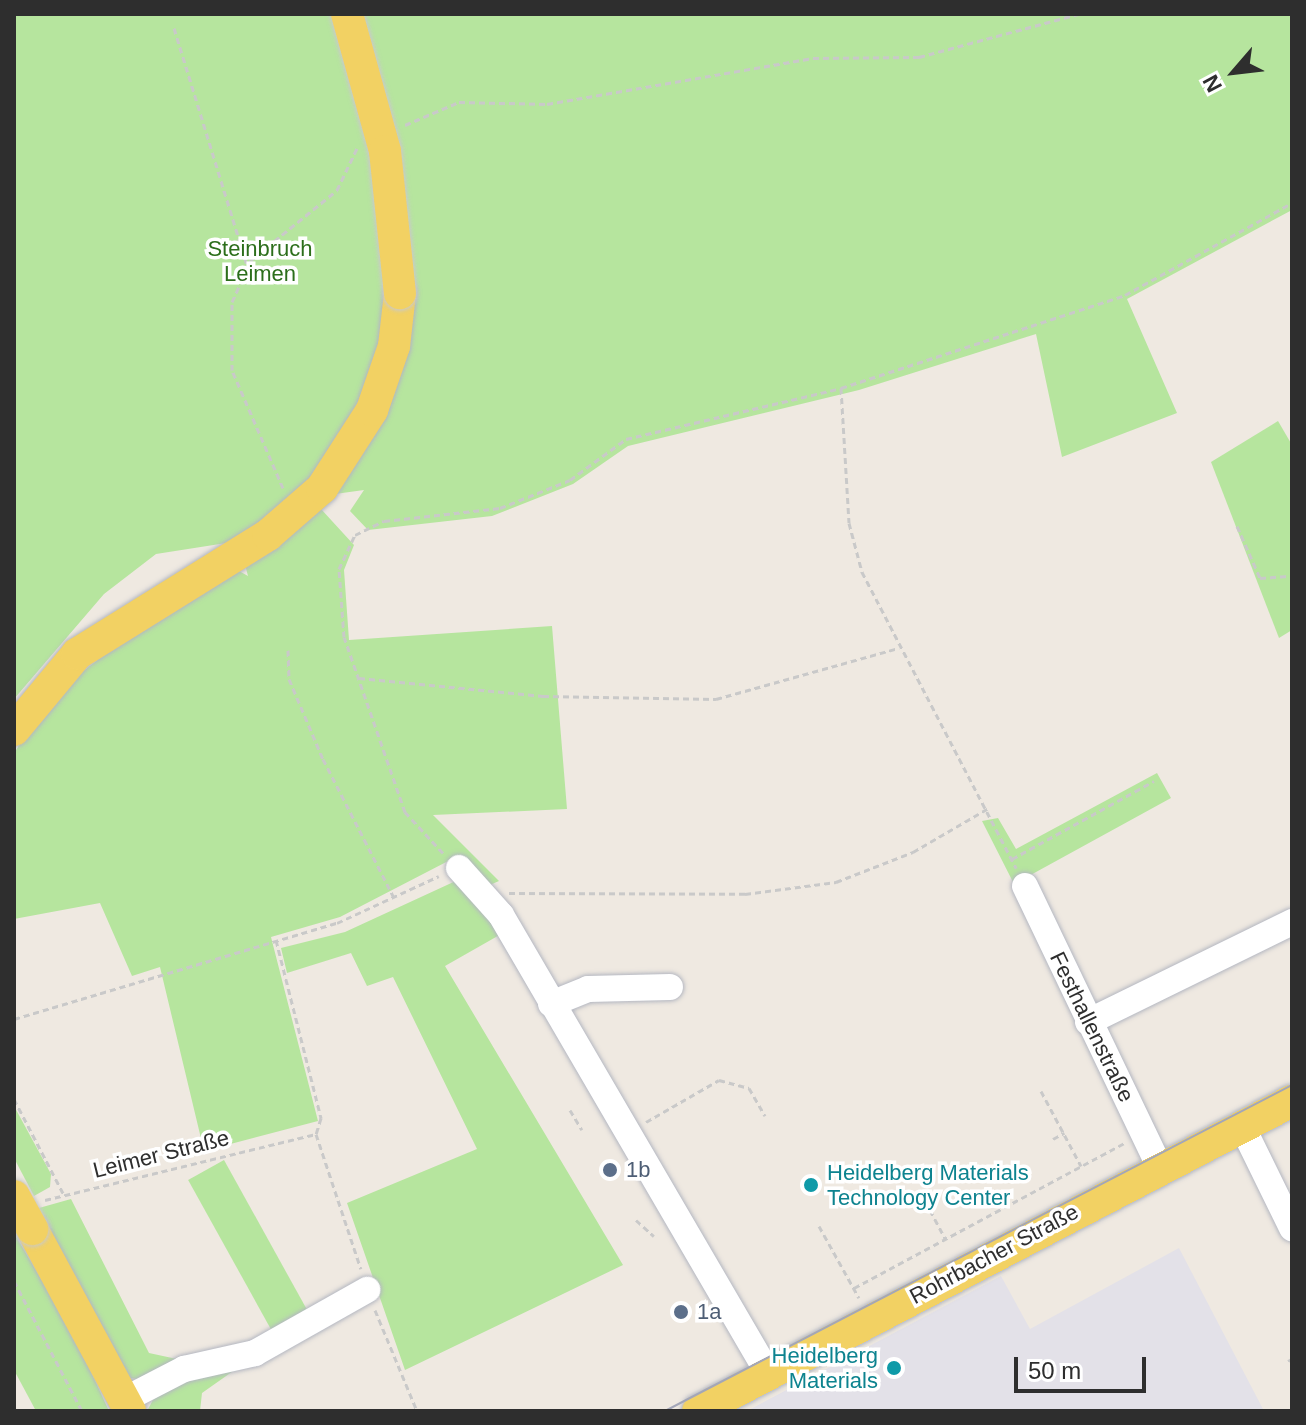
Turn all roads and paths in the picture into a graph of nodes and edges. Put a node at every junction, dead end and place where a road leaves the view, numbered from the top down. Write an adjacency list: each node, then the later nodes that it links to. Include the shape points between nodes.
1 (347, 14): 15 (main road, bridge, via 385,151 400,293 394,346 372,410 322,488 268,535 88,646)
2 (1078, 14): 4 (path, via 919,57 813,58 547,104)
3 (174, 28): 7 (path)
4 (498, 104)
5 (1292, 203): 8 (path, via 1125,295)
6 (264, 246): 7 (path)
7 (247, 265): 9 (path, via 232,302 230,362)
8 (841, 388): 12 (path, via 855,550); 14 (path, via 626,439 570,480 500,508 397,519 355,535 339,580 344,637)
9 (282, 487)
10 (1237, 526): 11 (path, via 1260,578)
11 (1292, 576)
12 (899, 648): 14 (path, via 716,699 543,696); 17 (path)
13 (288, 650): 22 (path, via 289,679 323,759)
14 (358, 678): 19 (path, via 405,812)
15 (14, 730)
16 (1154, 781): 18 (path)
17 (987, 809): 18 (path); 21 (path, via 913,852 836,882 643,897)
18 (1012, 859): 20 (path)
19 (459, 868): 21 (street); 22 (path)
20 (1025, 886): 28 (street, Festhallenstraße)
21 (482, 891): 26 (street)
22 (394, 898): 24 (path)
23 (1292, 922): 28 (street)
24 (276, 939): 27 (path); 42 (path, Leimer Straße, via 321,1118 316,1134)
25 (670, 987): 26 (street, via 588,989)
26 (551, 1004): 38 (street)
27 (14, 1019)
28 (1088, 1022): 37 (street, Festhallenstraße)
29 (1041, 1091): 36 (path)
30 (14, 1099): 42 (path)
31 (1292, 1101): 34 (main road, Rohrbacher Straße)
32 (570, 1110): 35 (path)
33 (765, 1116): 38 (path, via 749,1088 719,1080)
34 (1242, 1126): 41 (main road, Rohrbacher Straße); 47 (street)
35 (582, 1130)
36 (1064, 1133): 39 (path); 40 (path)
37 (1144, 1133): 40 (path); 41 (street, Festhallenstraße)
38 (625, 1134): 54 (street)
39 (1053, 1139)
40 (1081, 1166): 49 (path)
41 (1160, 1168): 54 (main road, Rohrbacher Straße)
42 (64, 1195): 43 (path, Leimer Straße)
43 (28, 1209): 55 (main road)
44 (930, 1210): 49 (path)
45 (636, 1220): 48 (path)
46 (819, 1226): 51 (path)
47 (1292, 1228)
48 (654, 1236)
49 (945, 1238): 51 (path)
50 (14, 1281): 56 (path)
51 (854, 1288): 53 (path)
52 (367, 1290): 55 (street, via 255,1353 184,1369)
53 (857, 1294)
54 (768, 1373): 57 (main road, Rohrbacher Straße)
55 (127, 1405)
56 (82, 1411)
57 (698, 1411)

